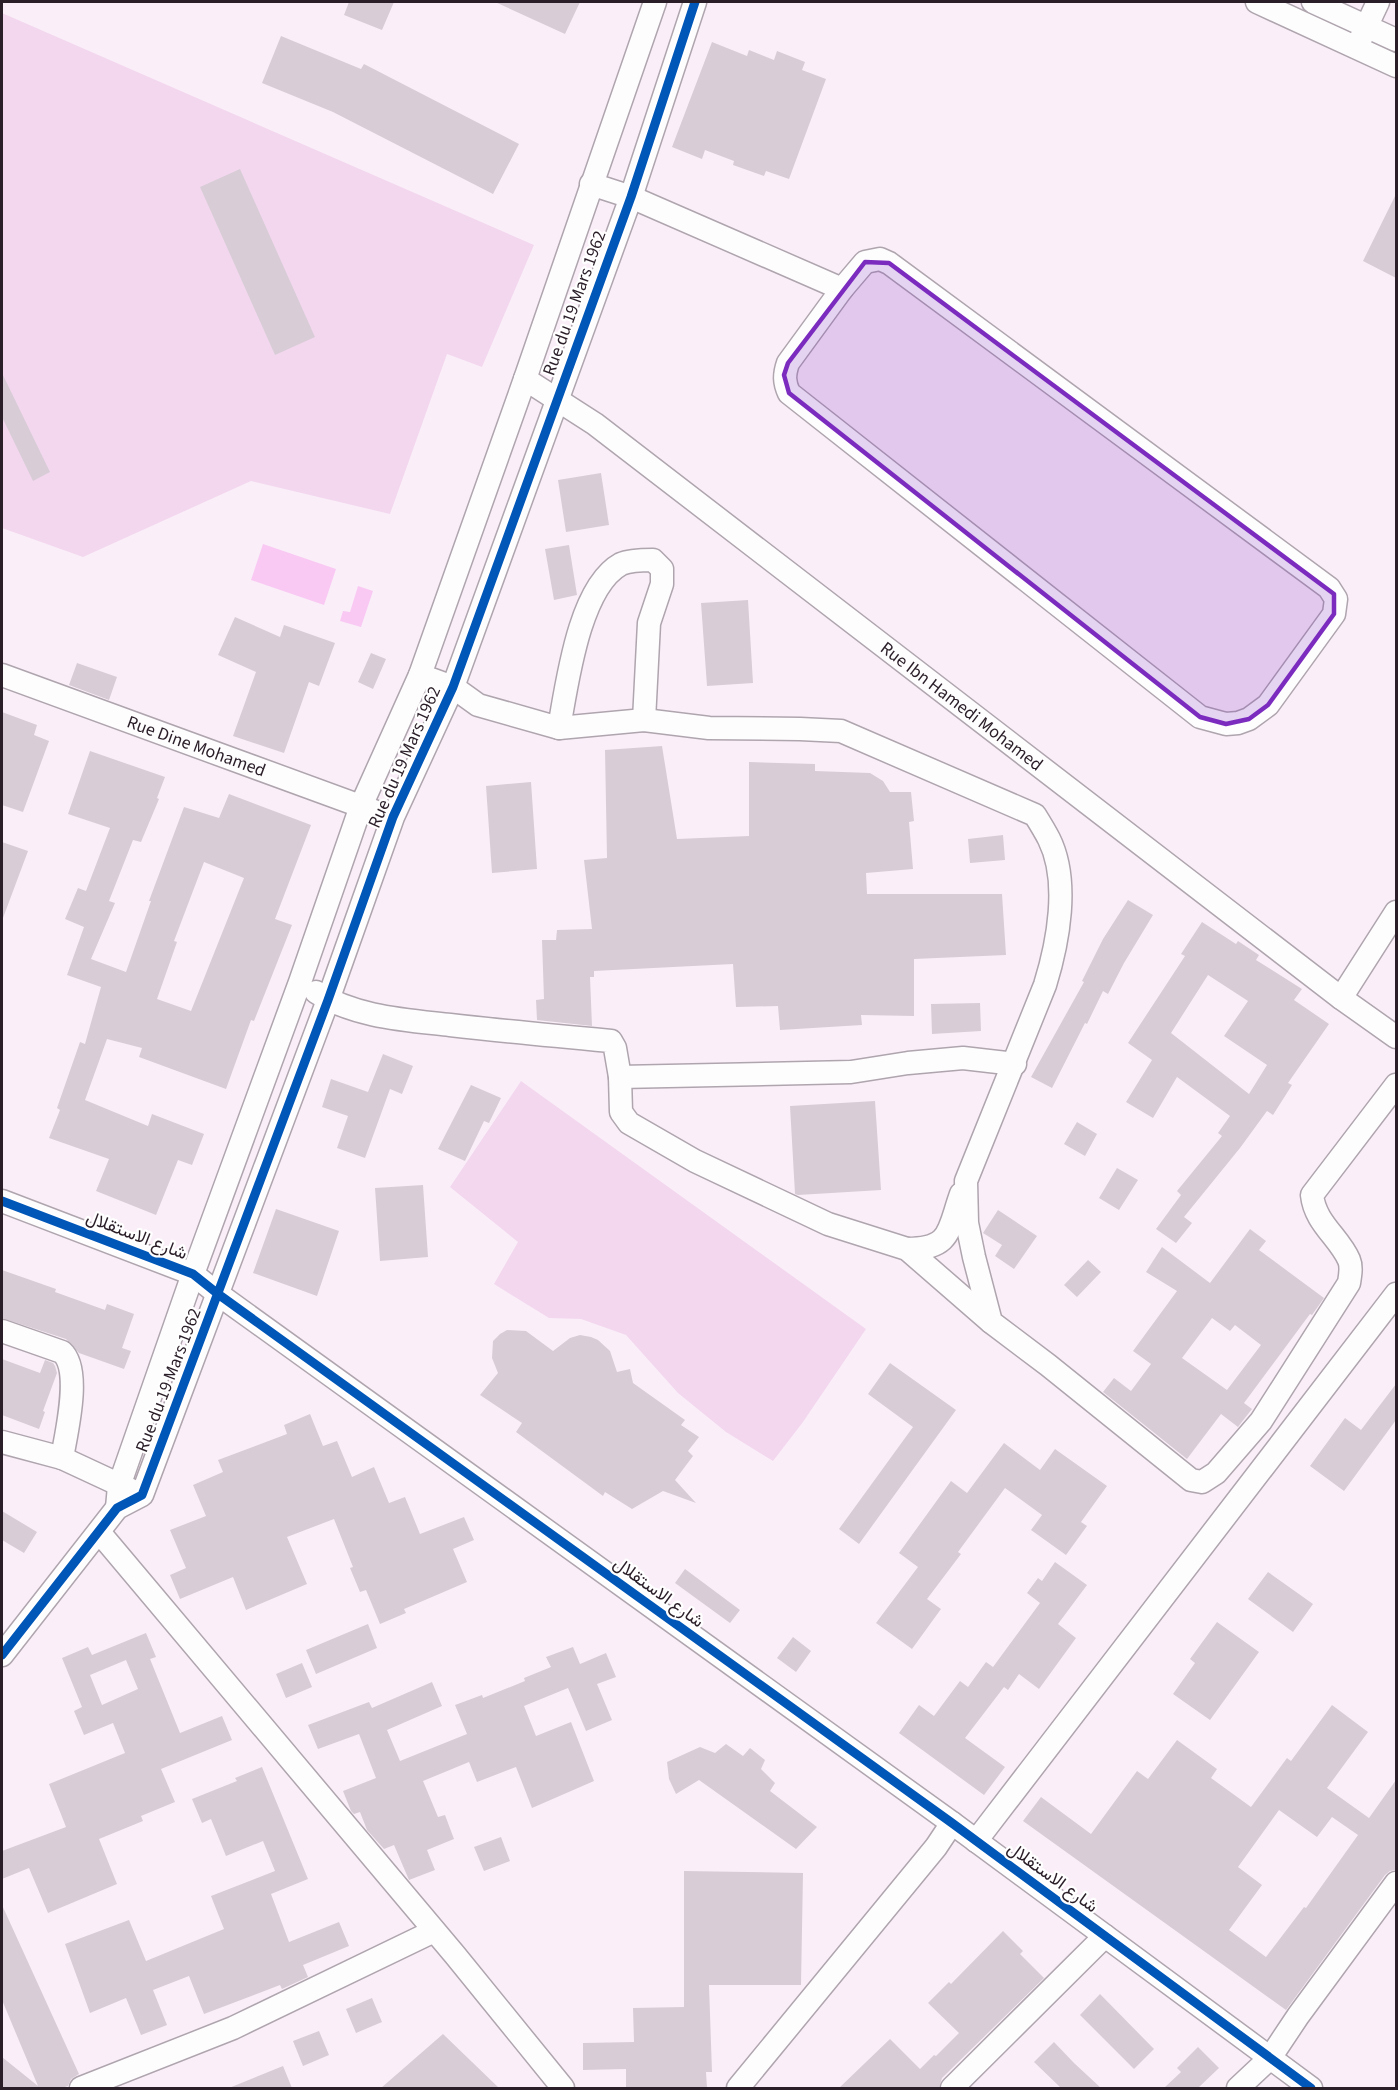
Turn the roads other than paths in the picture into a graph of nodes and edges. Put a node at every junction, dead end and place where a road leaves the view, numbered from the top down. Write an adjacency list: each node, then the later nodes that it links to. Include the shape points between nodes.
1 (655, 2): 10 (street, Rue du 19 Mars 1962)
2 (695, 2): 11 (street, Rue du 19 Mars 1962)
3 (1257, 2): 8 (street)
4 (1313, 2): 6 (street)
5 (1378, 2): 6 (street)
6 (1367, 26): 7 (street); 8 (street)
7 (1396, 40)
8 (1357, 48): 9 (street)
9 (1396, 66)
10 (618, 109): 11 (street); 12 (street, Rue du 19 Mars 1962)
11 (655, 122): 13 (street, Rue du 19 Mars 1962)
12 (591, 184): 13 (street); 15 (street, Rue du 19 Mars 1962)
13 (631, 197): 14 (street); 16 (street, Rue du 19 Mars 1962)
14 (842, 289): 14 (street, via 865,262 880,259 889,263 1329,588 1336,599 1334,614 1268,705 1238,723 1200,717 794,398 785,384 788,363)
15 (525, 380): 16 (street, Rue Ibn Hamedi Mohamed); 18 (street, Rue du 19 Mars 1962)
16 (556, 398): 19 (street, Rue du 19 Mars 1962); 26 (street, Rue Ibn Hamedi Mohamed, via 595,424)
17 (2, 675): 22 (street, Rue Dine Mohamed)
18 (420, 675): 19 (street); 22 (street, Rue du 19 Mars 1962)
19 (453, 687): 21 (street, via 478,705); 23 (street, Rue du 19 Mars 1962)
20 (644, 720): 21 (street); 21 (street, via 649,622 662,584 662,568 653,560 621,564 593,594 574,652); 29 (street, via 709,728 840,731 1035,815 1050,840 1058,868 1058,931 1045,985)
21 (559, 728)
22 (361, 806): 23 (street, Rue Dine Mohamed); 25 (street, Rue du 19 Mars 1962)
23 (393, 817): 27 (street, Rue du 19 Mars 1962)
24 (1396, 912): 26 (street)
25 (300, 982): 27 (street); 35 (street, Rue du 19 Mars 1962)
26 (1341, 998): 28 (street, Rue Ibn Hamedi Mohamed)
27 (328, 1000): 30 (street, via 384,1017 611,1041); 36 (street, Rue du 19 Mars 1962)
28 (1396, 1037)
29 (1015, 1064): 30 (street, via 963,1058 851,1072); 32 (street)
30 (620, 1077): 34 (street, via 621,1112 629,1123 696,1161 828,1224)
31 (1396, 1085): 38 (street, via 1312,1195 1322,1223 1349,1260 1349,1283 1261,1421 1216,1473 1203,1482 1191,1480)
32 (966, 1181): 34 (street, via 946,1236 926,1249); 38 (street, via 967,1223)
33 (2, 1201): 35 (street, شارع الاستقلال)
34 (907, 1249): 38 (street)
35 (193, 1274): 36 (street, شارع الاستقلال); 42 (street, Rue du 19 Mars 1962)
36 (218, 1294): 42 (street, Rue du 19 Mars 1962, via 142,1495); 45 (street, شارع الاستقلال)
37 (1396, 1294): 46 (street)
38 (991, 1322)
39 (2, 1330): 41 (street, via 62,1353 68,1360 71,1400)
40 (2, 1442): 41 (street)
41 (62, 1458): 42 (street)
42 (118, 1497): 43 (street, Rue du 19 Mars 1962)
43 (99, 1532): 44 (street, Rue du 19 Mars 1962); 48 (street)
44 (2, 1655)
45 (952, 1823): 46 (street, شارع الاستقلال); 53 (street)
46 (976, 1841): 49 (street, شارع الاستقلال)
47 (1396, 1883): 50 (street)
48 (434, 1930): 51 (street, via 233,2028); 52 (street)
49 (1105, 1936): 50 (street, شارع الاستقلال); 54 (street)
50 (1270, 2058): 55 (street); 56 (street, شارع الاستقلال)
51 (81, 2088)
52 (564, 2088)
53 (738, 2088)
54 (952, 2088)
55 (1238, 2088)
56 (1311, 2088)

